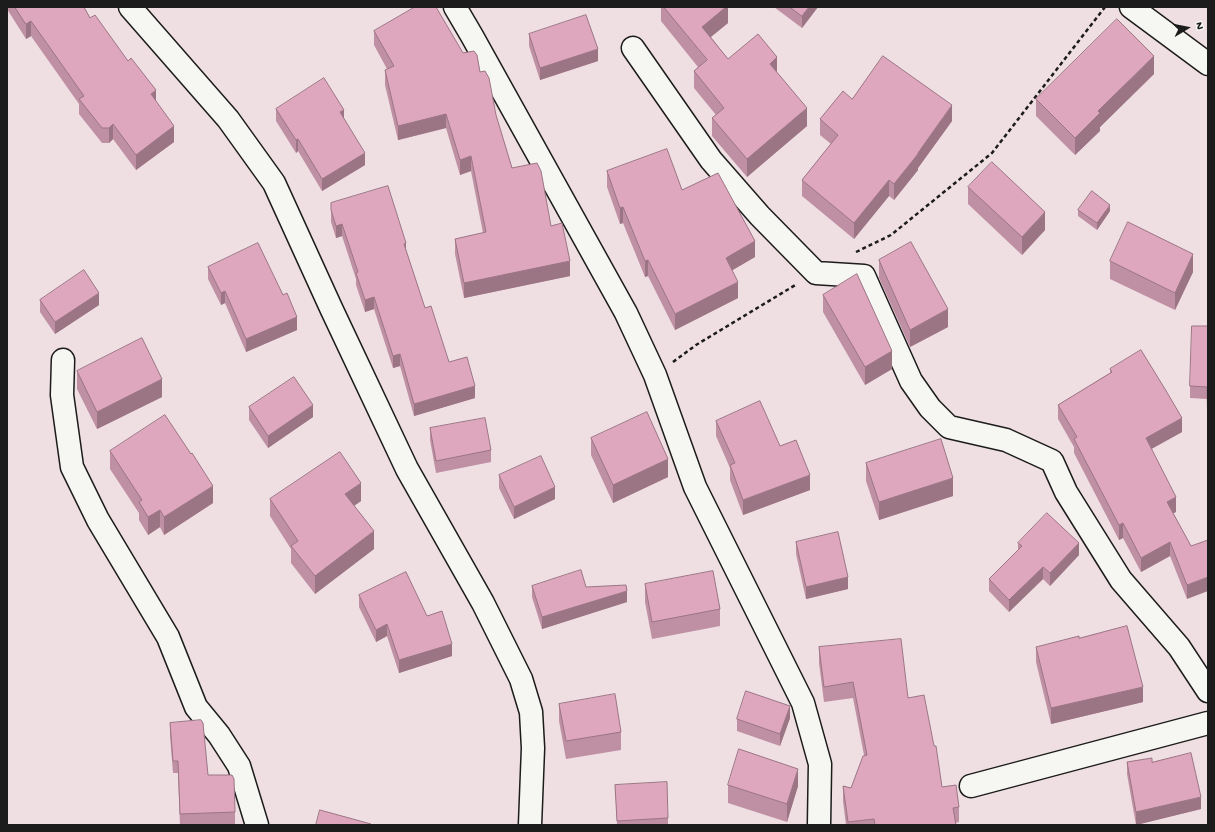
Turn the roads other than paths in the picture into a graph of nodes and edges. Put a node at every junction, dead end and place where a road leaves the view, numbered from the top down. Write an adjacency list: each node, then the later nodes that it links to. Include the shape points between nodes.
1 (130, 7): 11 (street, via 228,118 274,183 407,469 483,603 521,679 531,712 533,741)
2 (455, 7): 12 (street, via 626,313 655,375 695,487 803,703 820,764)
3 (1131, 7): 5 (street)
4 (633, 48): 7 (street, via 711,160 760,216 816,273 864,276 911,381 930,408 949,427 1006,440 1052,462 1066,492 1121,580 1179,647)
5 (1208, 64)
6 (63, 360): 10 (street, via 62,396 72,467 98,520 168,637 196,707 219,735 239,766)
7 (1208, 691)
8 (1208, 723): 9 (street)
9 (971, 786)
10 (257, 825)
11 (530, 825)
12 (819, 825)

